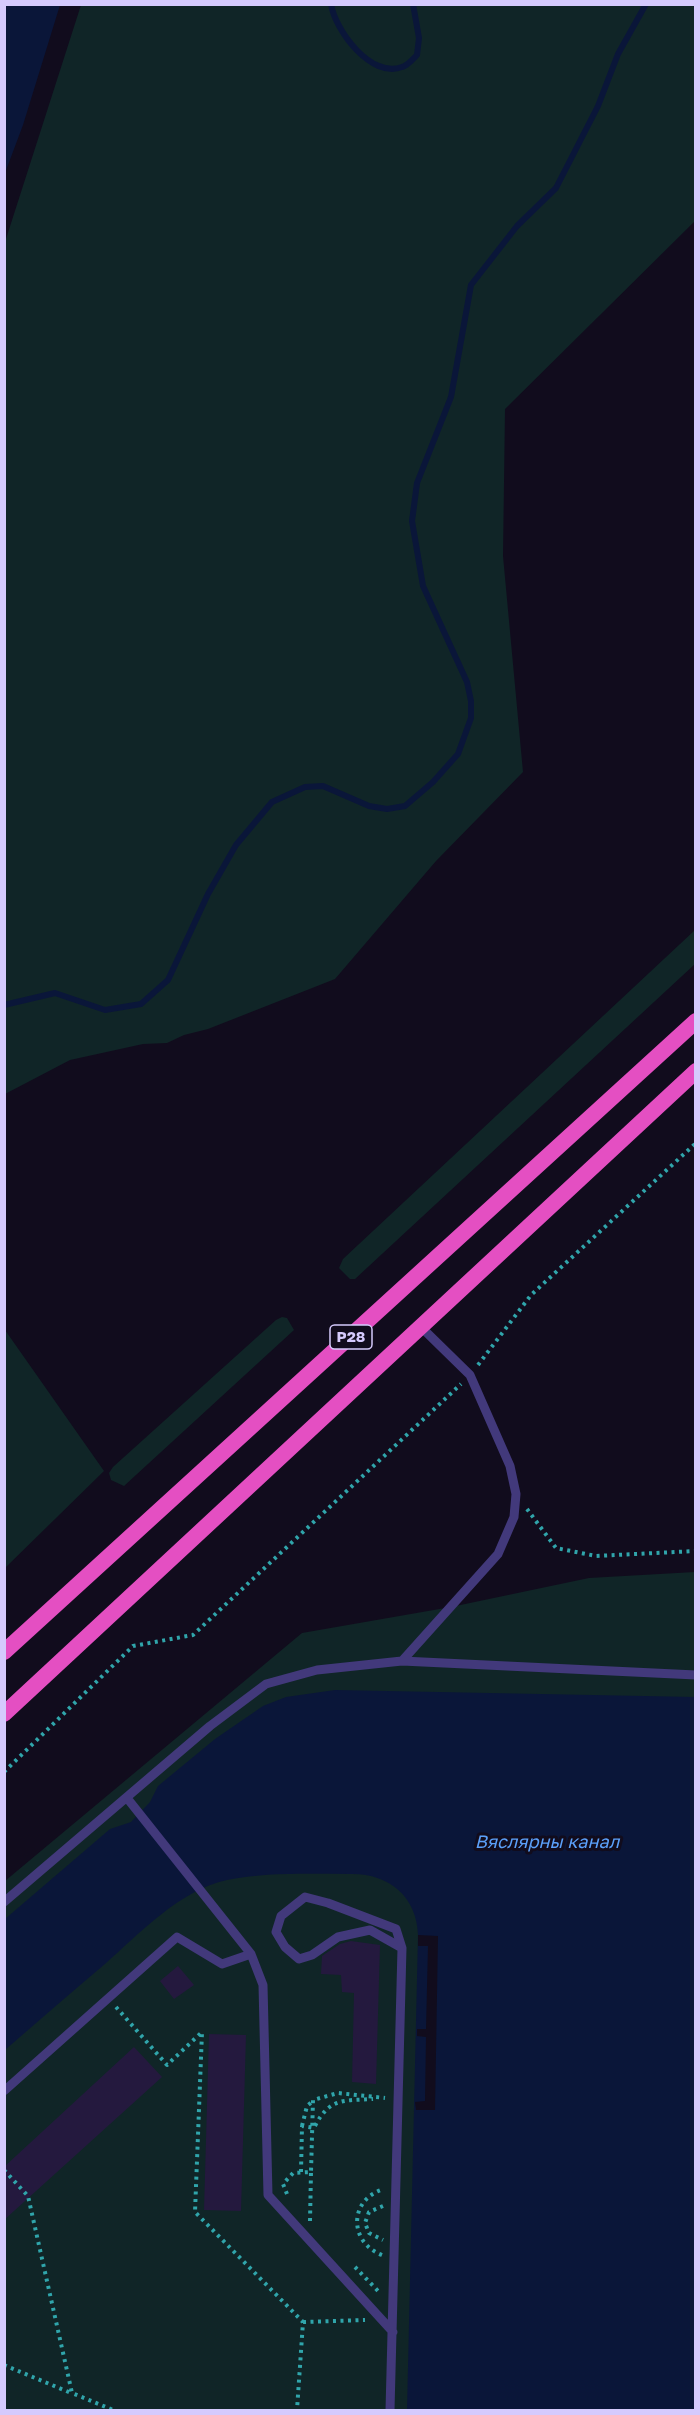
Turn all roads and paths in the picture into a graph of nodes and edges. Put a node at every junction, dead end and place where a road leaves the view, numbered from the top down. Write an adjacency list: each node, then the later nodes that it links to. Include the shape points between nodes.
1 (696, 1021): 8 (highway, Р28)
2 (696, 1071): 4 (highway, Р28)
3 (696, 1143): 5 (path, via 531,1295)
4 (421, 1327): 5 (lane); 11 (highway, Р28)
5 (470, 1375): 6 (lane, via 510,1466); 12 (path, via 193,1635 133,1646)
6 (516, 1494): 7 (path, via 556,1548 596,1556); 9 (lane, via 514,1517 498,1554)
7 (696, 1551)
8 (4, 1652)
9 (402, 1661): 10 (lane); 13 (lane, via 317,1670 266,1684 210,1726)
10 (696, 1676)
11 (4, 1714)
12 (4, 1772)
13 (128, 1800): 14 (lane); 16 (lane)
14 (4, 1902)
15 (402, 1948): 15 (lane, via 370,1930 338,1937 312,1956 299,1959 276,1932 281,1916 305,1897 396,1929); 43 (lane)
16 (251, 1954): 17 (lane, via 222,1964 177,1937); 41 (lane, via 263,1985 268,2195)
17 (108, 1998): 18 (lane); 42 (path, via 167,2065 202,2032 195,2212)
18 (4, 2091)
19 (386, 2098): 20 (path, via 338,2093); 21 (path); 23 (path, via 334,2102 322,2112)
20 (314, 2100): 22 (path, via 307,2106); 23 (path)
21 (386, 2110)
22 (302, 2126): 23 (path); 25 (path)
23 (314, 2127): 26 (path)
24 (4, 2170): 45 (path, via 28,2196)
25 (301, 2172): 26 (path); 29 (path, via 293,2173 283,2184)
26 (311, 2172): 33 (path)
27 (384, 2177): 28 (path)
28 (384, 2188): 30 (path); 37 (path, via 367,2196 356,2221 367,2247)
29 (288, 2198)
30 (384, 2206): 32 (path); 36 (path, via 369,2212 365,2223 369,2233)
31 (303, 2213): 33 (path)
32 (384, 2217)
33 (310, 2221): 34 (path)
34 (318, 2229)
35 (384, 2229): 36 (path)
36 (383, 2240): 37 (path)
37 (383, 2255): 39 (path)
38 (350, 2262): 40 (path, via 382,2295)
39 (383, 2265)
40 (383, 2285)
41 (381, 2319): 42 (path); 43 (lane)
42 (303, 2322): 47 (path)
43 (393, 2332): 48 (lane)
44 (4, 2365): 45 (path)
45 (72, 2393): 46 (path)
46 (113, 2410)
47 (297, 2410)
48 (390, 2410)

